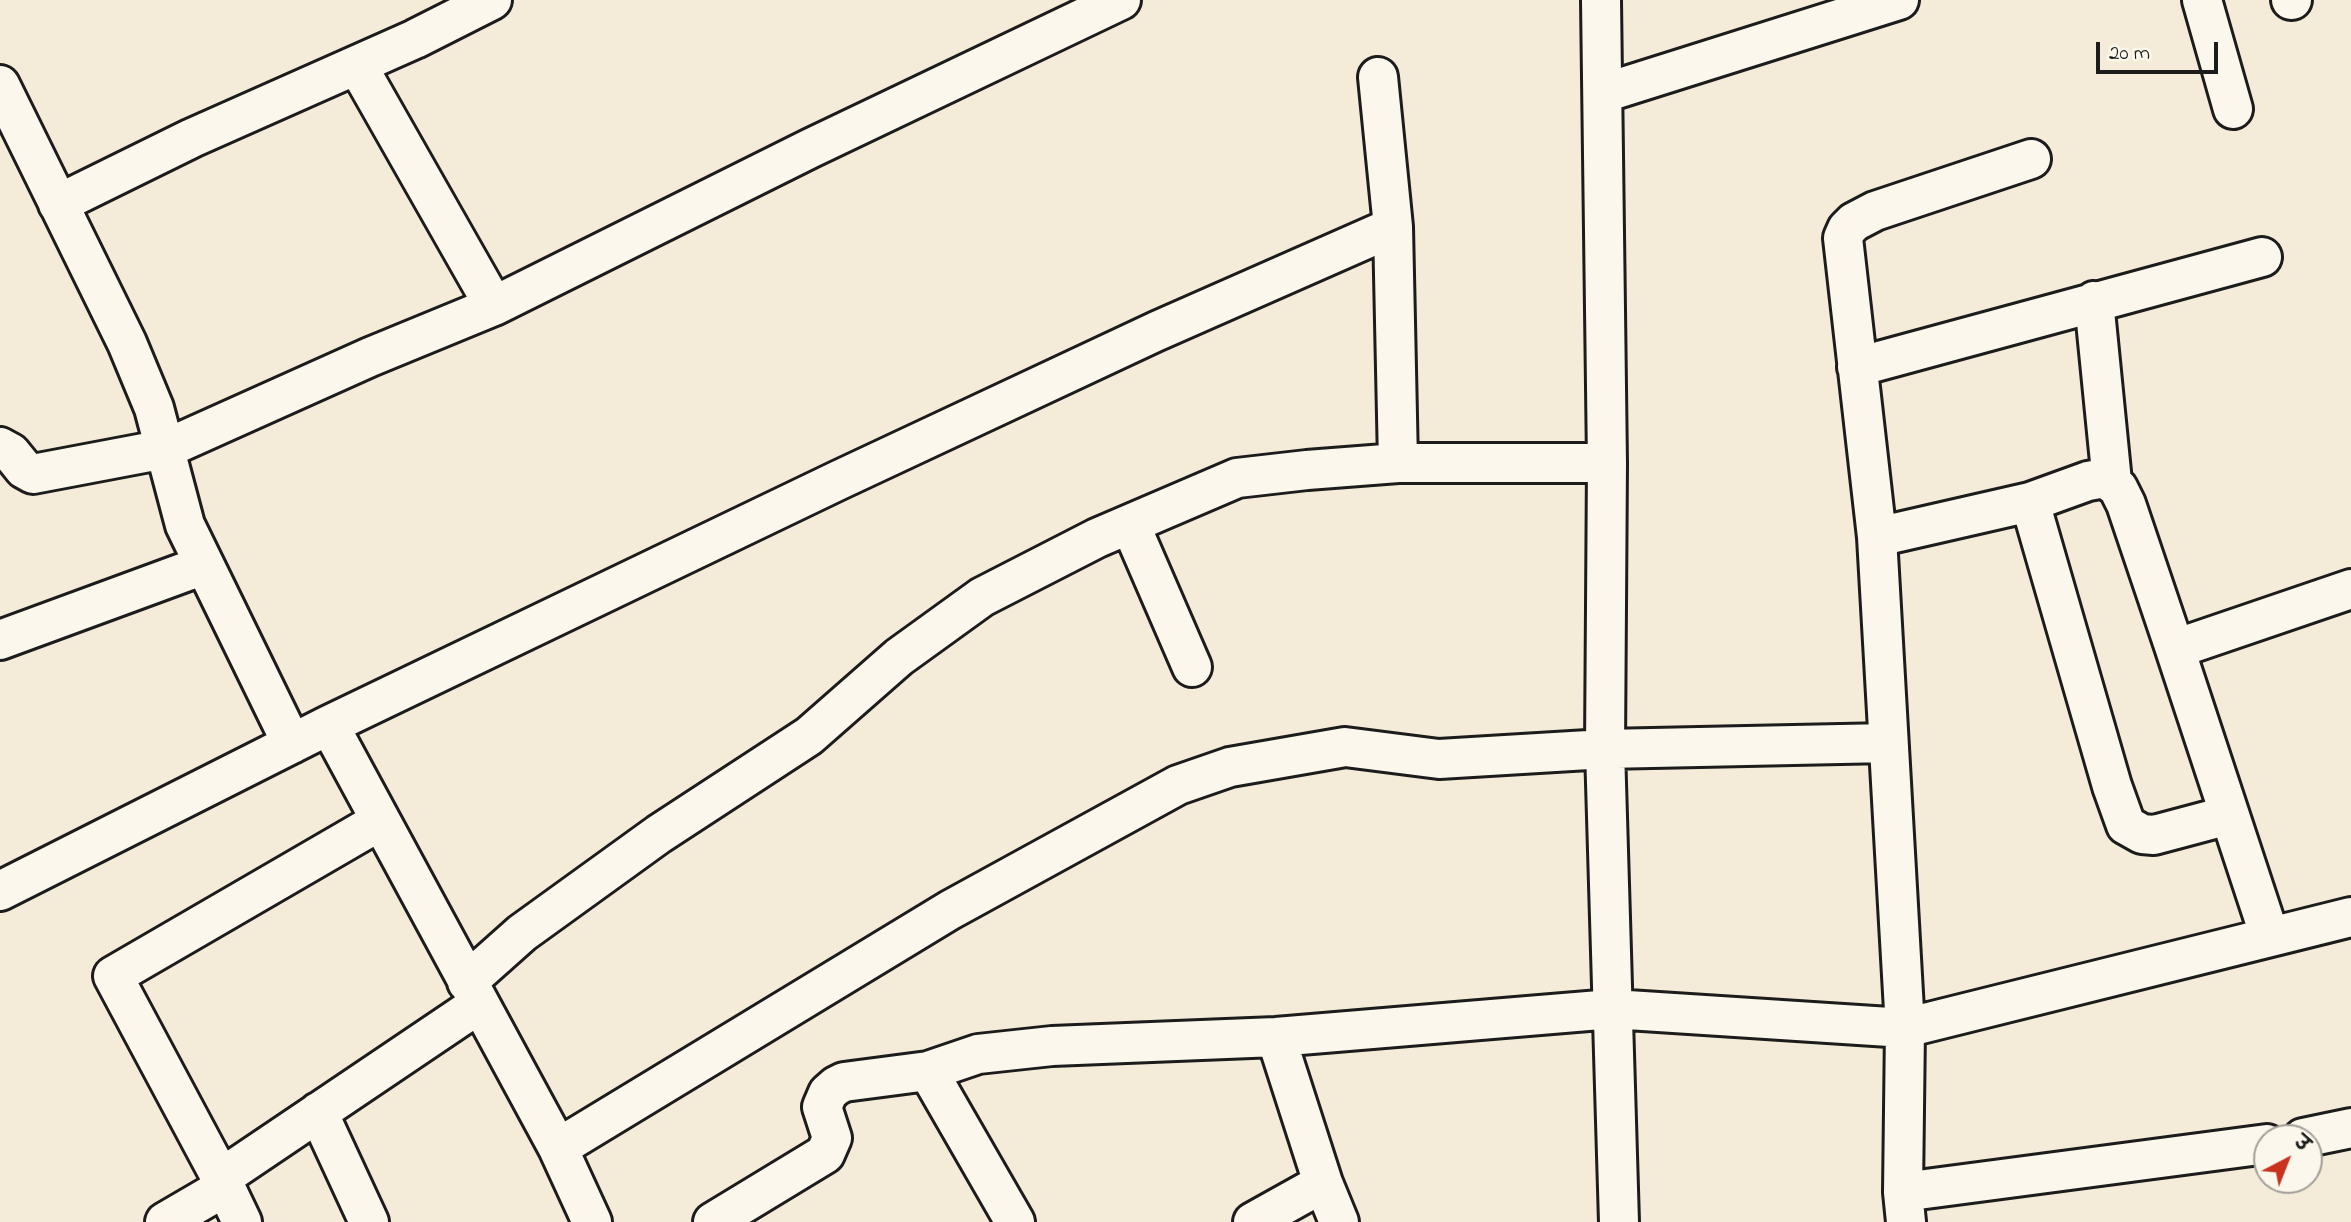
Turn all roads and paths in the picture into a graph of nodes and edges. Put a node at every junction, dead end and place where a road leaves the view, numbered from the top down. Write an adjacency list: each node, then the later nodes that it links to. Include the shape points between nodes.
1 (492, 0): 6 (street)
2 (1121, 0): 16 (street)
3 (1601, 0): 9 (street)
4 (1899, 0): 9 (street)
5 (2202, 0): 10 (street)
6 (357, 65): 12 (street); 16 (street)
7 (1378, 77): 13 (street)
8 (0, 85): 12 (street)
9 (1604, 93): 21 (street)
10 (2233, 110)
11 (2031, 159): 17 (street, via 1875,211 1847,229 1843,238)
12 (58, 204): 19 (street, via 127,343)
13 (1393, 227): 20 (street); 31 (street, via 1157,331)
14 (2262, 257): 15 (street)
15 (2094, 301): 17 (street); 22 (street)
16 (494, 306): 19 (street)
17 (1857, 367): 25 (street)
18 (0, 447): 19 (street, via 33,474)
19 (165, 449): 26 (street, via 185,525)
20 (1398, 463): 21 (street); 24 (street, via 1237,478)
21 (1607, 463): 34 (street)
22 (2112, 482): 23 (street, via 2105,478 2088,481); 29 (street, via 2126,504)
23 (2030, 502): 25 (street); 35 (street, via 2126,825 2154,835)
24 (1130, 524): 30 (street); 40 (street, via 982,597 898,657 809,736 659,834 522,933)
25 (1877, 537): 32 (street)
26 (204, 565): 28 (street); 33 (street)
27 (2351, 589): 29 (street)
28 (0, 640)
29 (2175, 649): 35 (street)
30 (1192, 667)
31 (329, 725): 33 (street); 36 (street)
32 (1888, 743): 34 (street); 42 (street)
33 (292, 744): 37 (street)
34 (1605, 749): 41 (street); 49 (street, via 1439,759 1345,747 1230,767 1178,785 950,910)
35 (2229, 815): 39 (street)
36 (380, 821): 40 (street); 50 (street, via 113,976)
37 (0, 891)
38 (2351, 917): 39 (street)
39 (2270, 937): 42 (street)
40 (473, 993): 45 (street); 49 (street)
41 (1612, 1009): 42 (street); 43 (street); 61 (street)
42 (1905, 1028): 52 (street)
43 (1276, 1037): 44 (street, via 1052,1046 978,1054); 51 (street)
44 (928, 1071): 57 (street, via 836,1086 822,1107 832,1138 825,1154); 58 (street)
45 (318, 1112): 50 (street); 55 (street)
46 (2351, 1128): 47 (street)
47 (2323, 1134)
48 (2253, 1146): 52 (street)
49 (558, 1148): 56 (street)
50 (223, 1183): 53 (street); 54 (street)
51 (1323, 1183): 59 (street); 60 (street)
52 (1904, 1207)
53 (165, 1222)
54 (242, 1222)
55 (369, 1222)
56 (592, 1222)
57 (713, 1222)
58 (1015, 1222)
59 (1253, 1222)
60 (1339, 1222)
61 (1619, 1222)

